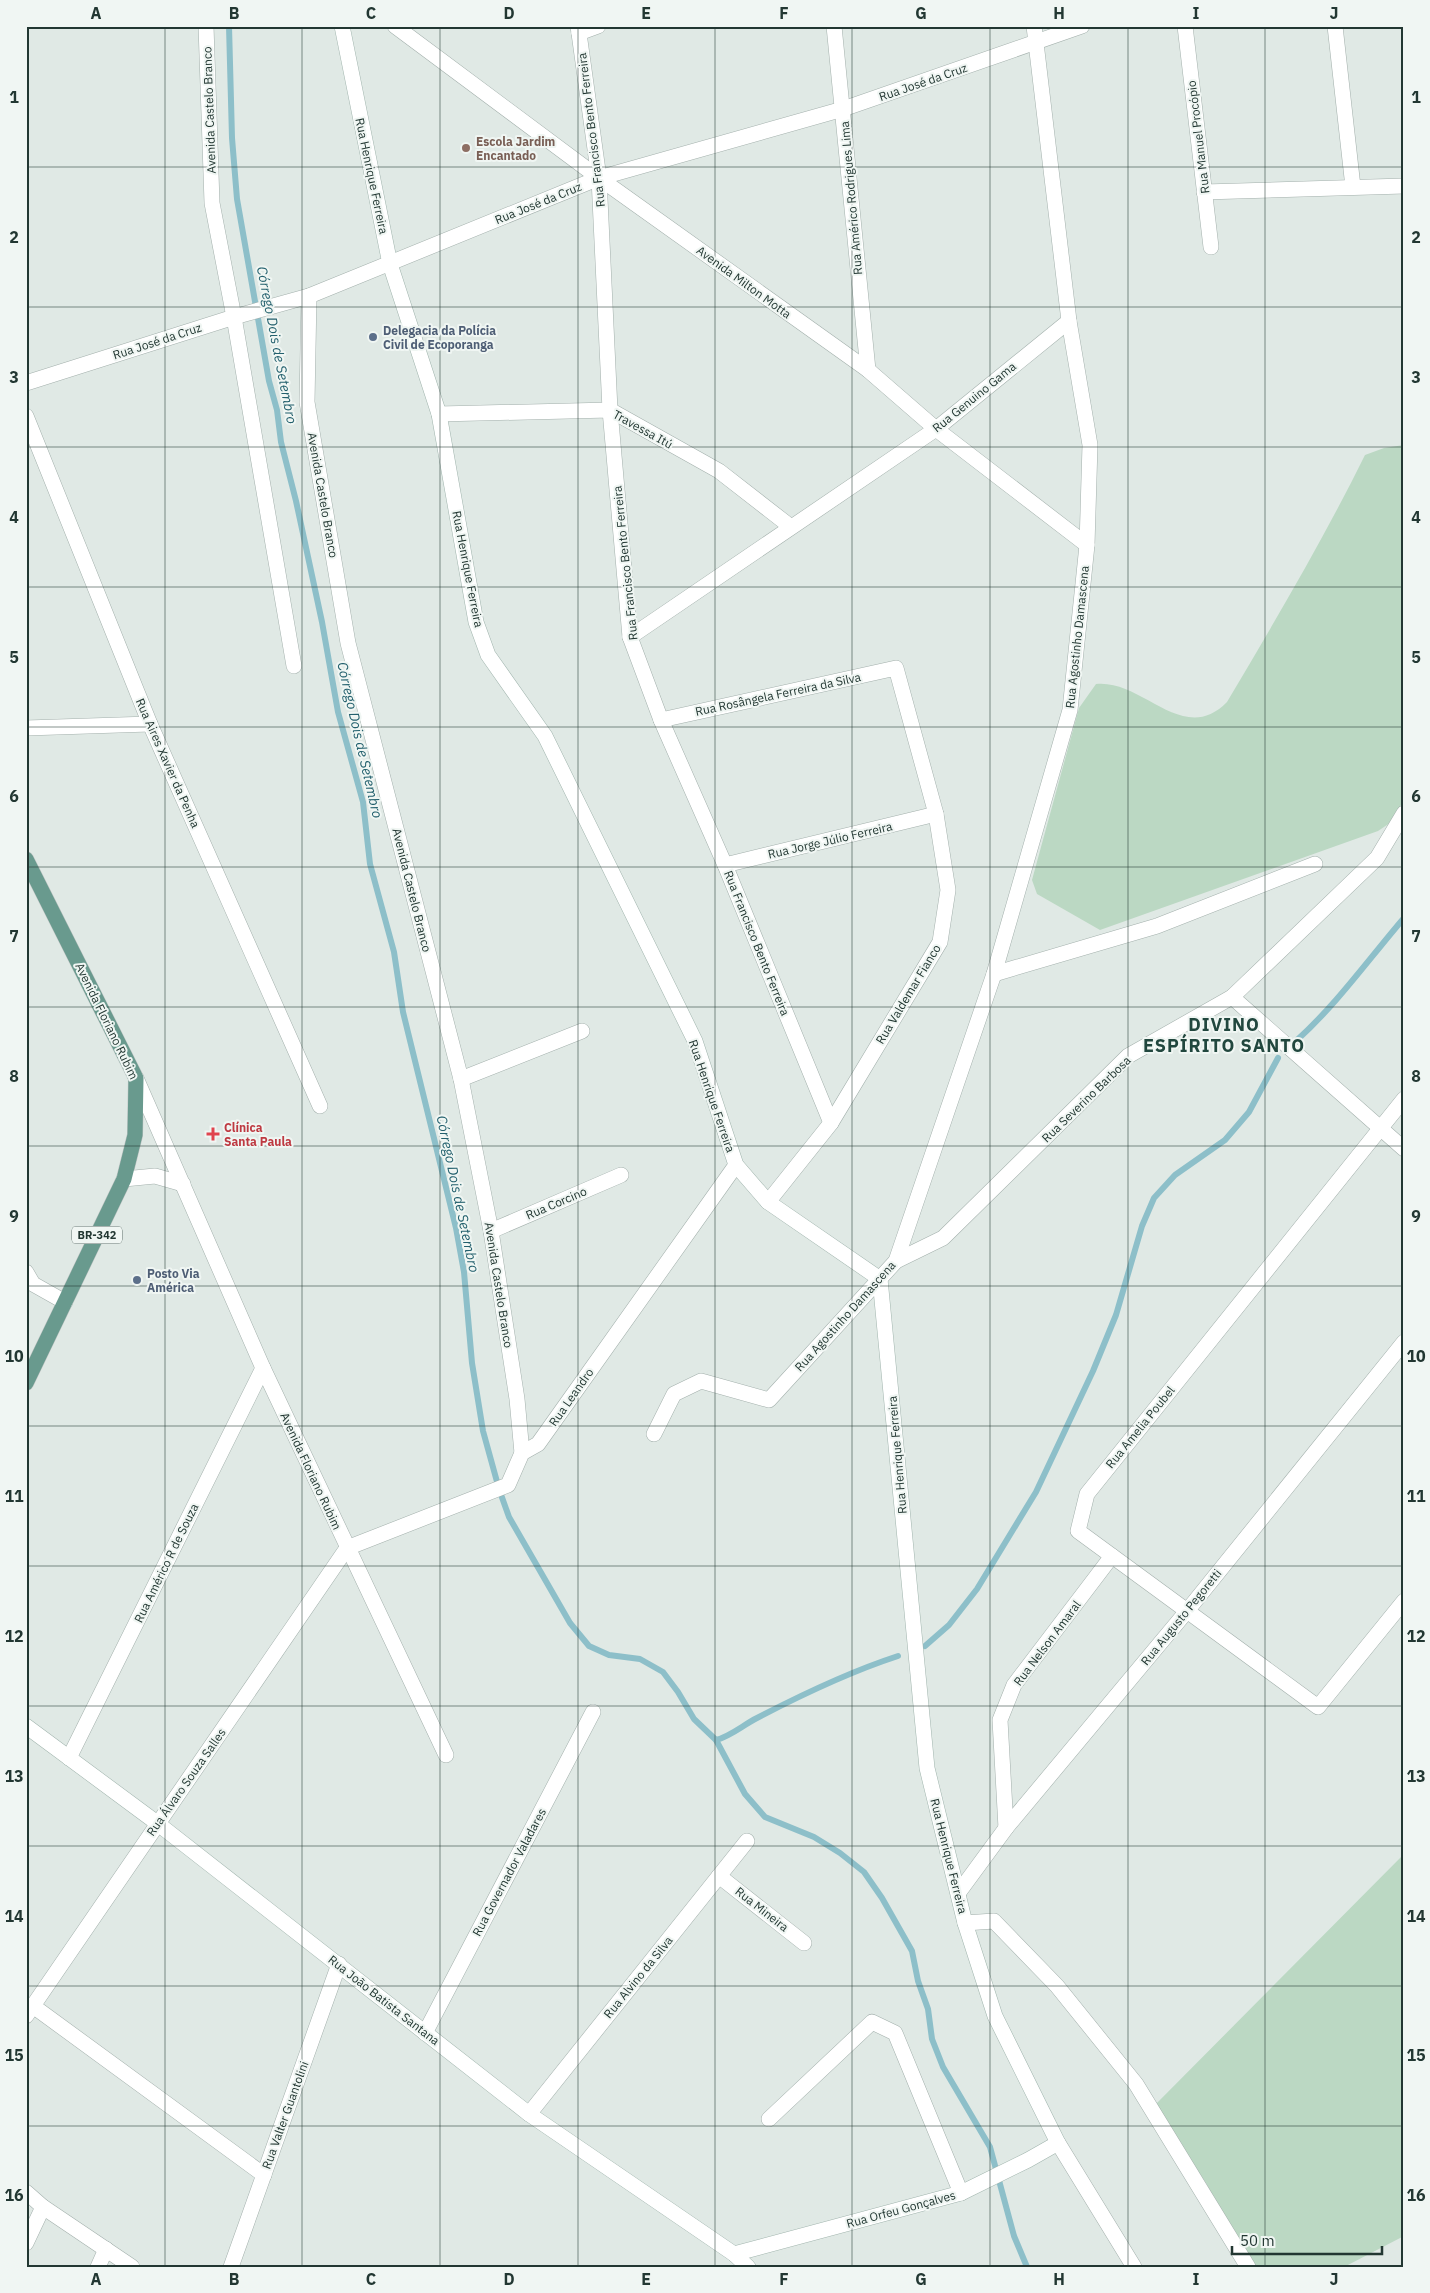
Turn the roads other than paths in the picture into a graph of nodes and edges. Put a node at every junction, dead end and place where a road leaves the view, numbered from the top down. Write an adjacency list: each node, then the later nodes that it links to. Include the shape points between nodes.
1 (206, 26): 20 (street, Avenida Castelo Branco, via 212,203)
2 (342, 26): 18 (street, Rua Henrique Ferreira)
3 (395, 26): 13 (street, Avenida Milton Motta)
4 (598, 26): 10 (street)
5 (834, 26): 12 (street, Rua Américo Rodrigues Lima)
6 (1034, 26): 11 (street)
7 (1082, 26): 11 (street, Rua José da Cruz)
8 (1185, 26): 16 (street, Rua Manuel Procópio)
9 (1334, 26): 15 (street)
10 (579, 30): 13 (street, Rua Francisco Bento Ferreira)
11 (1036, 43): 12 (street, Rua José da Cruz); 21 (street)
12 (843, 109): 13 (street, Rua José da Cruz); 22 (street, Rua Américo Rodrigues Lima)
13 (599, 178): 18 (street, Rua José da Cruz); 22 (street, Avenida Milton Motta); 24 (street, Rua Francisco Bento Ferreira)
14 (1404, 186): 15 (street)
15 (1353, 188): 16 (street)
16 (1204, 192): 17 (street, Rua Manuel Procópio)
17 (1211, 247)
18 (390, 264): 19 (street, Rua José da Cruz); 25 (street, Rua Henrique Ferreira)
19 (309, 296): 20 (street, Rua José da Cruz); 45 (street, Avenida Castelo Branco, via 307,402 348,643)
20 (234, 317): 23 (street, Rua José da Cruz); 31 (street, Avenida Castelo Branco)
21 (1069, 321): 27 (street, Rua Genuino Gama); 29 (street, Rua Agostinho Damascena, via 1090,445)
22 (868, 370): 27 (street, Avenida Milton Motta)
23 (26, 383)
24 (610, 410): 25 (street, Travessa Itú); 28 (street, Travessa Itú, via 719,471); 30 (street, Rua Francisco Bento Ferreira)
25 (439, 414): 51 (street, Rua Henrique Ferreira, via 476,622 488,655 546,736 695,1041)
26 (26, 416): 34 (street, Rua Aires Xavier da Penha)
27 (936, 429): 28 (street, Rua Genuino Gama); 29 (street, Avenida Milton Motta)
28 (791, 527): 30 (street, Rua Genuino Gama)
29 (1087, 545): 41 (street, Rua Agostinho Damascena, via 1070,710)
30 (630, 637): 33 (street, Rua Francisco Bento Ferreira)
31 (294, 666)
32 (896, 668): 33 (street, Rua Rosângela Ferreira da Silva); 37 (street, Rua Valdemar Fianco)
33 (661, 720): 40 (street, Rua Francisco Bento Ferreira)
34 (150, 724): 35 (street); 47 (street, Rua Aires Xavier da Penha)
35 (26, 728)
36 (1404, 813): 42 (street, Rua Severino Barbosa, via 1377,858)
37 (936, 814): 40 (street, Rua Jorge Júlio Ferreira); 48 (street, Rua Valdemar Fianco, via 948,890 940,942)
38 (26, 859): 44 (main road, Avenida Floriano Rubim / BR-342)
39 (1314, 864): 41 (street, via 1158,926)
40 (725, 865): 48 (street, Rua Francisco Bento Ferreira)
41 (994, 974): 57 (street, Rua Agostinho Damascena)
42 (1232, 997): 49 (street); 57 (street, Rua Severino Barbosa, via 1128,1056 943,1238)
43 (582, 1031): 45 (street)
44 (136, 1078): 53 (main road, BR-342, via 135,1136); 54 (street, Avenida Floriano Rubim)
45 (461, 1078): 56 (street, Avenida Castelo Branco)
46 (1404, 1099): 49 (street, Rua Amelia Poubel)
47 (320, 1106)
48 (831, 1123): 55 (street, Rua Valdemar Fianco)
49 (1379, 1128): 50 (street); 67 (street, Rua Amelia Poubel, via 1087,1494 1078,1531)
50 (1404, 1150)
51 (736, 1165): 55 (street, Rua Henrique Ferreira); 65 (street, Rua Leandro, via 538,1444)
52 (621, 1175): 56 (street, Rua Corcino)
53 (124, 1178): 54 (street, via 155,1176); 60 (main road, BR-342)
54 (183, 1184): 62 (street, Avenida Floriano Rubim)
55 (768, 1202): 59 (street, Rua Henrique Ferreira)
56 (491, 1231): 65 (street, Avenida Castelo Branco, via 517,1399)
57 (896, 1261): 59 (street, Rua Agostinho Damascena)
58 (26, 1272): 60 (street, via 33,1284)
59 (880, 1279): 64 (street, Rua Agostinho Damascena, via 769,1400 701,1381 674,1394); 78 (street, Rua Henrique Ferreira, via 927,1768)
60 (65, 1302): 63 (main road, BR-342)
61 (1404, 1342): 69 (street, Rua Augusto Pegoretti)
62 (263, 1368): 66 (street, Avenida Floriano Rubim); 73 (street, Rua Américo R de Souza)
63 (26, 1383)
64 (654, 1434)
65 (522, 1453): 66 (street, via 508,1485)
66 (347, 1548): 72 (street, Avenida Floriano Rubim); 74 (street, Rua Álvaro Souza Salles)
67 (1112, 1556): 69 (street, Rua Amelia Poubel); 75 (street, Rua Nelson Amaral, via 1014,1685 1000,1720)
68 (1403, 1604): 69 (street, Rua Amelia Poubel, via 1318,1707)
69 (1187, 1611): 75 (street, Rua Augusto Pegoretti)
70 (593, 1712): 83 (street, Rua Governador Valadares)
71 (26, 1726): 73 (street, Rua João Batista Santana)
72 (446, 1755)
73 (69, 1758): 74 (street, Rua João Batista Santana)
74 (157, 1823): 81 (street, Rua João Batista Santana); 82 (street, Rua Álvaro Souza Salles)
75 (1006, 1828): 78 (street, Rua Augusto Pegoretti)
76 (747, 1841): 77 (street, Rua Alvino da Silva)
77 (719, 1876): 80 (street, Rua Mineira); 84 (street, Rua Alvino da Silva)
78 (958, 1892): 79 (street, Rua Henrique Ferreira)
79 (965, 1923): 86 (street, Rua Henrique Ferreira, via 995,2016); 99 (street, via 994,1921 1057,1986 1136,2084)
80 (804, 1943)
81 (338, 1964): 83 (street, Rua João Batista Santana); 87 (street, Rua Valter Guantolini)
82 (30, 2011): 87 (street)
83 (425, 2033): 84 (street, Rua João Batista Santana)
84 (529, 2114): 93 (street, Rua João Batista Santana)
85 (769, 2119): 89 (street, via 872,2022 895,2033)
86 (1058, 2143): 89 (street, Rua Orfeu Gonçalves); 98 (street, Rua Henrique Ferreira)
87 (264, 2175): 96 (street, Rua Valter Guantolini)
88 (26, 2192): 90 (street)
89 (961, 2193): 93 (street, Rua Orfeu Gonçalves)
90 (43, 2207): 91 (street); 92 (street)
91 (26, 2243)
92 (106, 2249): 94 (street); 95 (street)
93 (734, 2254): 97 (street, Rua João Batista Santana)
94 (98, 2267)
95 (132, 2267)
96 (231, 2267)
97 (748, 2267)
98 (1134, 2267)
99 (1248, 2267)

